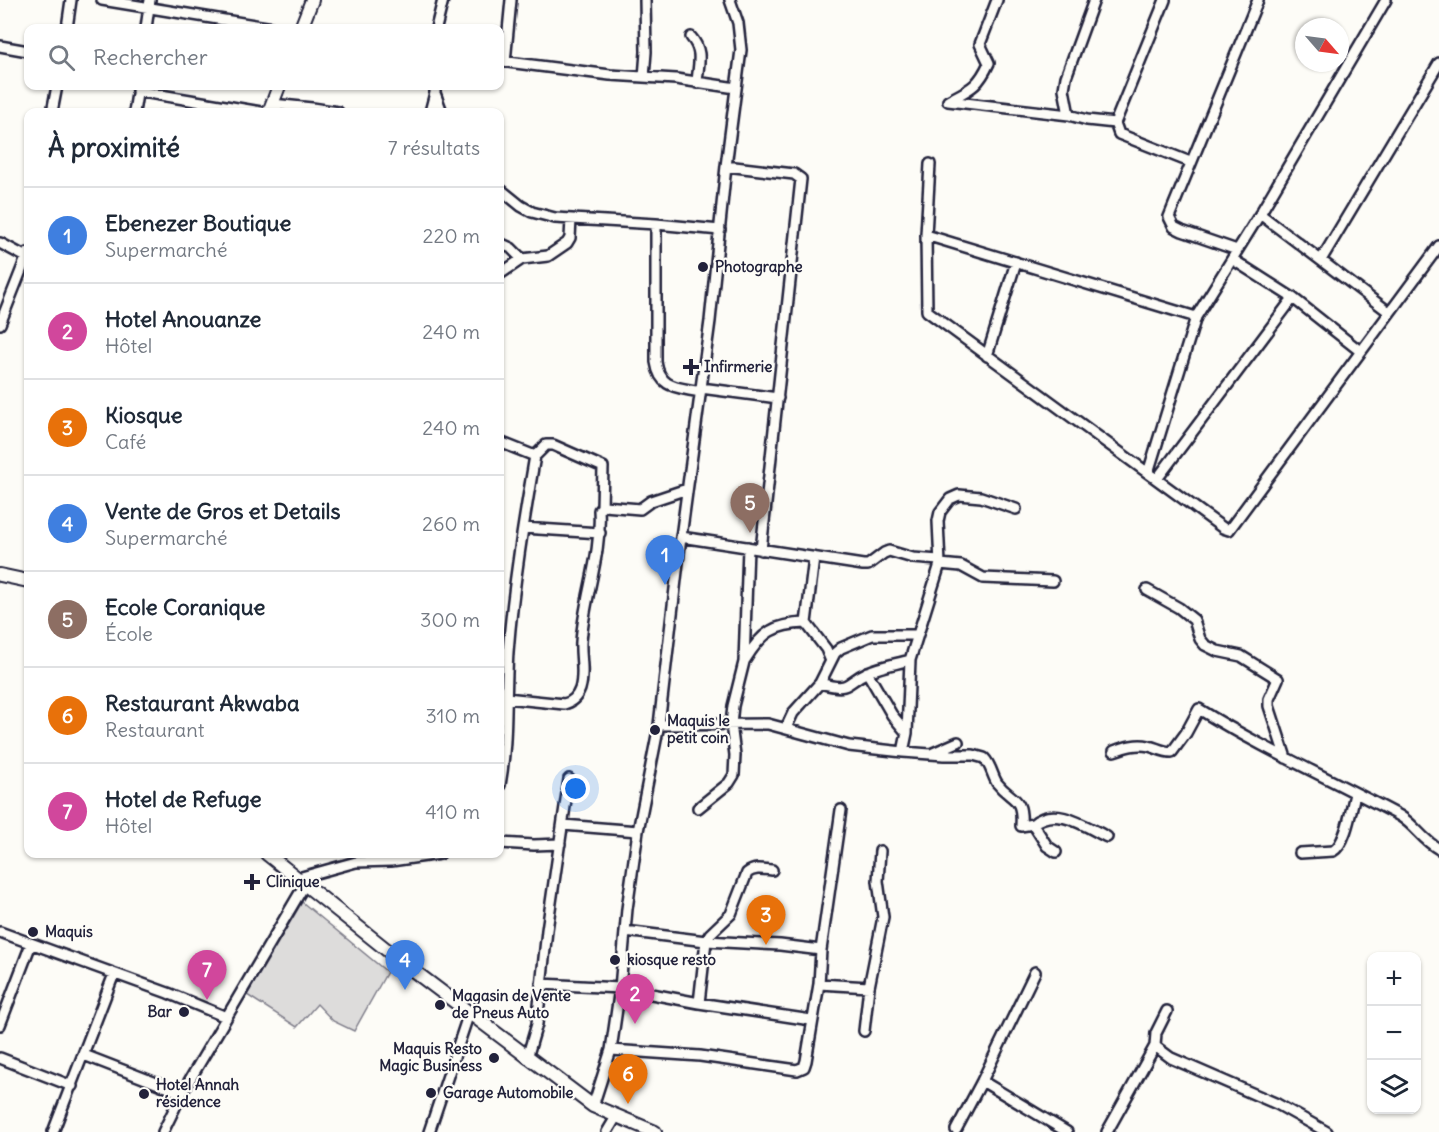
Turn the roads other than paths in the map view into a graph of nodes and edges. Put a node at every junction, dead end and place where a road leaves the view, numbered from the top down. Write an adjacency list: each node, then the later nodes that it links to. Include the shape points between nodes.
1 (71, 0): 14 (street)
2 (102, 0): 13 (street)
3 (312, 0): 17 (main road)
4 (443, 0): 18 (street)
5 (511, 0): 21 (street)
6 (645, 0): 25 (street)
7 (730, 0): 27 (street, via 741,36)
8 (997, 0): 40 (street, via 980,44 989,63 982,79 948,101)
9 (1094, 0): 40 (street, via 1066,77)
10 (1165, 0): 41 (street)
11 (1258, 0): 42 (street)
12 (1386, 0): 46 (street)
13 (150, 4): 15 (street); 16 (street)
14 (68, 24)
15 (147, 24)
16 (252, 24)
17 (303, 24)
18 (437, 24)
19 (691, 37): 26 (street, via 699,51)
20 (0, 46): 22 (street)
21 (504, 48)
22 (24, 50)
23 (504, 62): 25 (street)
24 (1439, 63): 58 (street)
25 (644, 77): 26 (street)
26 (697, 83): 27 (street)
27 (736, 88): 44 (street)
28 (56, 90): 34 (street)
29 (138, 90): 35 (street)
30 (148, 90): 36 (street)
31 (277, 90): 37 (main road)
32 (435, 90): 38 (street)
33 (435, 90): 39 (street)
34 (53, 108)
35 (135, 108)
36 (240, 108)
37 (270, 108)
38 (431, 108)
39 (441, 108)
40 (1069, 115): 41 (street)
41 (1115, 123): 42 (street, via 1119,134)
42 (1190, 162): 54 (street, via 1169,217 1174,226)
43 (930, 164): 50 (street)
44 (726, 165): 49 (street); 69 (street, via 794,174 801,179)
45 (504, 192): 47 (street, via 532,212)
46 (1260, 214): 54 (street); 58 (street)
47 (571, 219): 48 (street); 56 (street, via 570,238 556,252 539,259)
48 (656, 224): 49 (street); 68 (street, via 658,374 670,385)
49 (720, 230): 68 (street)
50 (926, 235): 59 (street); 67 (street, via 927,311)
51 (0, 243): 55 (street)
52 (504, 245): 56 (street)
53 (1439, 246): 63 (street)
54 (1237, 250): 57 (street)
55 (24, 254)
56 (522, 259): 61 (street)
57 (1232, 259): 62 (street); 64 (street)
58 (1321, 260): 63 (street)
59 (1016, 262): 64 (street); 67 (street)
60 (24, 266): 65 (street)
61 (504, 270)
62 (1293, 298): 66 (street); 73 (street)
63 (1389, 312): 66 (street)
64 (1196, 317): 72 (street)
65 (0, 324)
66 (1360, 351): 73 (street, via 1229,530)
67 (987, 356): 72 (street)
68 (701, 390): 69 (street); 74 (street)
69 (778, 398): 81 (street)
70 (504, 444): 71 (street)
71 (535, 456): 75 (street, via 546,445 601,465); 77 (street)
72 (1148, 473): 73 (street)
73 (1156, 479)
74 (687, 489): 75 (street, via 651,501 640,509); 79 (street)
75 (602, 507): 78 (street)
76 (1016, 509): 83 (street, via 970,495 950,499 938,521)
77 (523, 528): 78 (street); 95 (street)
78 (600, 532): 95 (street, via 586,607 581,643 583,671 577,695 564,704)
79 (681, 537): 80 (street); 98 (street)
80 (748, 548): 81 (street); 92 (street)
81 (761, 550): 82 (street)
82 (814, 558): 83 (street, via 868,565 889,551); 88 (street)
83 (940, 562): 86 (street, via 983,578); 89 (street)
84 (0, 575): 85 (main road)
85 (24, 580)
86 (1053, 581)
87 (1147, 591): 105 (street, via 1188,614 1205,645 1241,656 1278,679 1269,706)
88 (807, 623): 91 (street); 92 (street, via 780,625 756,641)
89 (916, 635): 90 (street); 91 (street, via 868,636 841,648)
90 (910, 660): 93 (street); 100 (street)
91 (831, 661): 94 (street)
92 (744, 662): 97 (street)
93 (867, 672): 94 (street, via 844,687); 100 (street)
94 (820, 683): 99 (street, via 797,707)
95 (506, 698): 96 (street)
96 (504, 718)
97 (731, 724): 98 (street); 99 (street); 108 (street, via 734,775)
98 (659, 725): 112 (street)
99 (786, 728): 103 (street, via 849,746)
100 (907, 733): 103 (street)
101 (958, 742): 104 (street)
102 (1114, 751): 105 (street, via 1140,744 1172,752 1198,708)
103 (903, 752): 104 (street)
104 (932, 753): 110 (street, via 984,758 998,784 1018,802 1021,826)
105 (1286, 758): 107 (street)
106 (569, 779): 111 (street)
107 (1355, 794): 116 (street, via 1408,821 1423,839); 119 (street, via 1337,849)
108 (698, 808)
109 (841, 810): 128 (street)
110 (1033, 824): 113 (street, via 1044,816 1059,816); 118 (street, via 1047,846)
111 (563, 825): 112 (street); 115 (street)
112 (638, 831): 124 (street)
113 (1107, 837)
114 (504, 843): 115 (street)
115 (560, 844): 131 (street)
116 (1439, 849)
117 (880, 851): 133 (street, via 878,881 883,917)
118 (1056, 852)
119 (1300, 854)
120 (272, 858): 123 (main road)
121 (413, 858): 123 (street, via 356,861)
122 (772, 870): 126 (street, via 758,868 747,873 731,914)
123 (301, 881): 137 (main road); 138 (street)
124 (625, 931): 126 (street); 134 (street)
125 (0, 932): 127 (street)
126 (706, 941): 128 (street); 135 (street)
127 (31, 944): 130 (street); 140 (street)
128 (821, 950): 132 (street)
129 (1035, 972): 147 (street)
130 (114, 974): 138 (street); 144 (street)
131 (541, 984): 134 (street); 145 (street, via 537,1024)
132 (819, 984): 133 (street); 139 (street)
133 (869, 987): 141 (street)
134 (620, 988): 135 (street); 143 (street)
135 (699, 1003): 139 (street)
136 (1167, 1011): 142 (street, via 1156,1033)
137 (469, 1013): 145 (main road); 155 (street)
138 (226, 1017): 149 (street)
139 (811, 1020): 143 (street, via 806,1061 797,1070 700,1056)
140 (0, 1025)
141 (864, 1031)
142 (1155, 1046): 159 (street); 160 (street, via 1171,1058 1277,1104)
143 (610, 1050): 150 (street)
144 (84, 1055): 148 (street); 149 (street)
145 (527, 1058): 150 (main road)
146 (0, 1059): 148 (street)
147 (982, 1082): 152 (street); 158 (street)
148 (72, 1086): 153 (street)
149 (182, 1093): 154 (street)
150 (593, 1106): 151 (main road)
151 (616, 1117): 156 (street); 157 (main road)
152 (956, 1130)
153 (53, 1132)
154 (163, 1132)
155 (429, 1132)
156 (607, 1132)
157 (655, 1132)
158 (1067, 1132)
159 (1107, 1132)
160 (1327, 1132)

